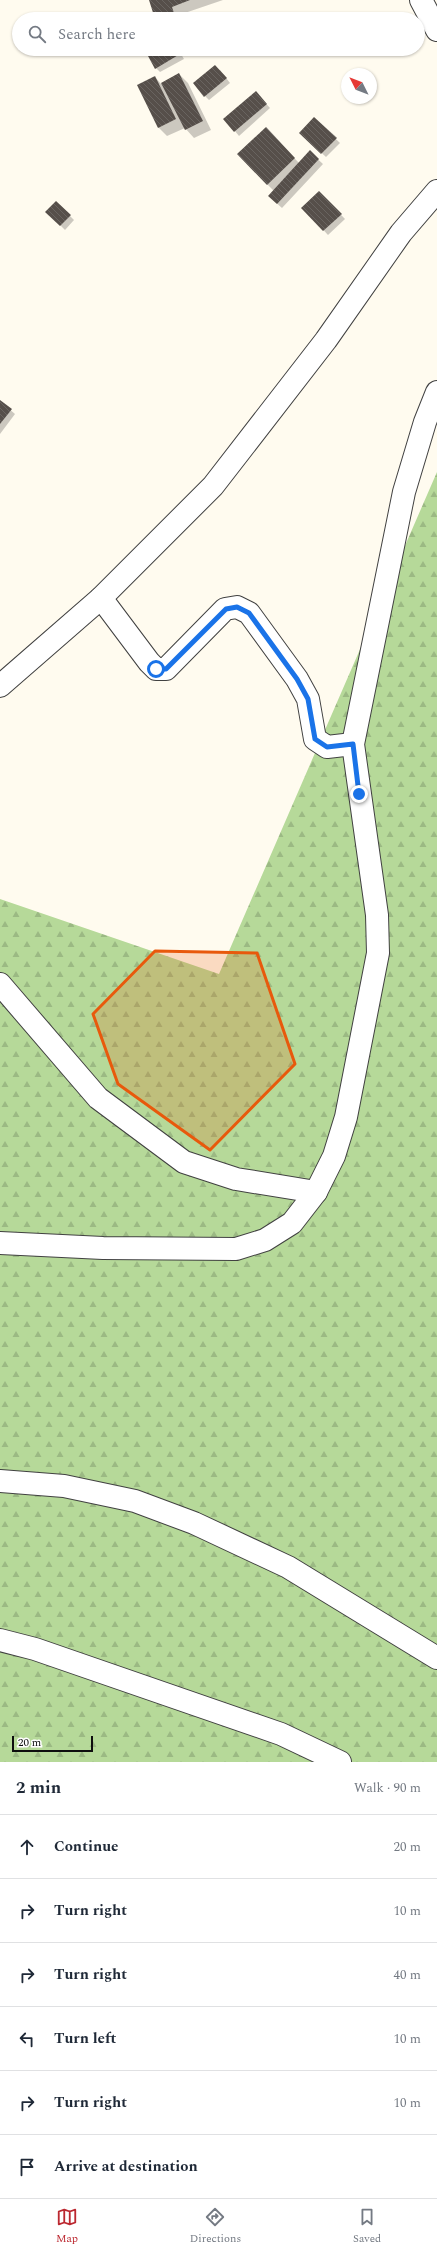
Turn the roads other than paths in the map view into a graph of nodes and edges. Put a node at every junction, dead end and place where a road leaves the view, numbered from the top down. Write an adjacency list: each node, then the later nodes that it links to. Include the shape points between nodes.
1 (421, 0): 2 (street)
2 (437, 30)
3 (437, 192): 5 (street, via 401,233 326,340 238,457 213,486)
4 (437, 392): 7 (street, via 404,492)
5 (101, 598): 6 (street); 7 (street, via 156,669 166,669 226,609 237,607 249,613 297,679 308,699 315,739 327,747)
6 (0, 686)
7 (353, 744): 9 (street, via 377,915 378,953 346,1118 334,1156)
8 (0, 984): 9 (street, via 98,1098 184,1162 236,1179)
9 (316, 1192): 10 (street, via 292,1223 265,1240 236,1249 103,1248)
10 (0, 1243)
11 (0, 1481): 13 (street, via 64,1486 135,1501 194,1523 288,1567)
12 (0, 1640): 14 (street, via 35,1649 281,1734)
13 (437, 1658)
14 (340, 1762)

